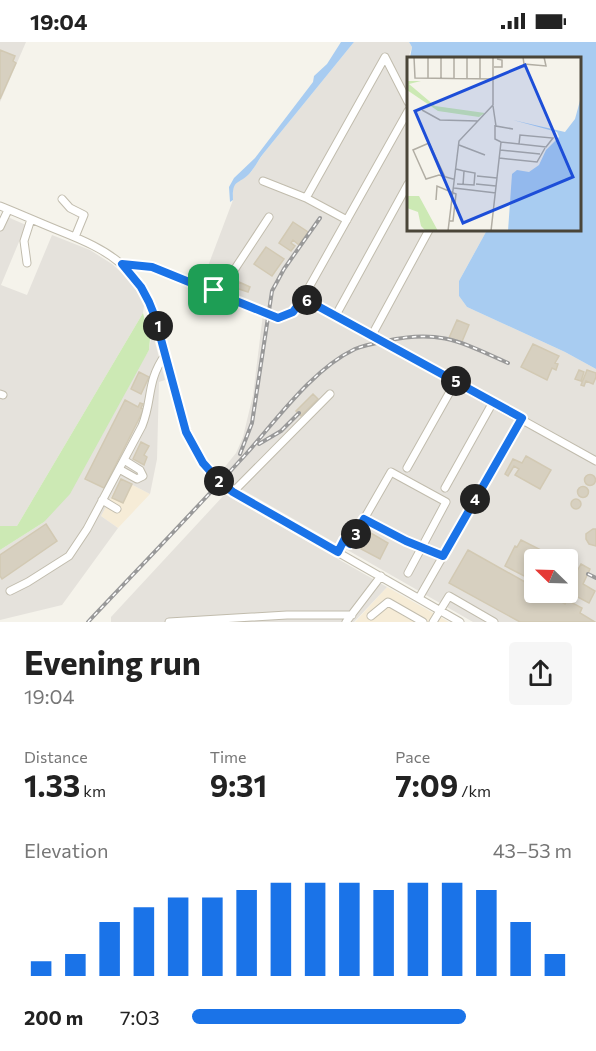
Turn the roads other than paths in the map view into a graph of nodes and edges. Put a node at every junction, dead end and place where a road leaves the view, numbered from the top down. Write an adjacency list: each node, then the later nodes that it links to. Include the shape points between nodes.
1 (407, 100): 5 (street, via 385,57)
2 (407, 113): 10 (street)
3 (262, 181): 5 (street)
4 (407, 186): 18 (street)
5 (306, 198): 10 (street)
6 (62, 199): 13 (street, via 84,215)
7 (4, 208): 9 (street); 11 (street)
8 (269, 217): 16 (street, via 224,287)
9 (31, 219): 13 (street); 14 (street, via 24,242)
10 (347, 220): 17 (street)
11 (0, 227)
12 (428, 231): 19 (street)
13 (75, 237): 15 (street)
14 (27, 263)
15 (122, 264): 16 (street, via 152,267); 20 (street, via 149,302)
16 (214, 290): 17 (street, via 278,318 293,312)
17 (303, 298): 18 (street)
18 (336, 315): 19 (street)
19 (372, 335): 21 (street)
20 (165, 355): 25 (street, via 155,370 146,416); 30 (street, via 186,432 209,470)
21 (456, 381): 23 (street); 27 (street)
22 (330, 394): 30 (street)
23 (493, 402): 24 (street); 29 (street)
24 (522, 418): 26 (street); 36 (street)
25 (124, 460): 28 (street); 28 (street, via 141,470 143,476 137,479)
26 (596, 461)
27 (407, 468)
28 (119, 469): 31 (street)
29 (446, 488)
30 (233, 492): 35 (street)
31 (102, 500): 32 (street); 39 (street, via 69,556)
32 (117, 509)
33 (364, 519): 34 (street); 34 (street, via 393,472 446,502); 35 (street, via 350,544 344,540)
34 (422, 547): 36 (street); 37 (street)
35 (338, 552): 38 (street)
36 (443, 556): 40 (street)
37 (408, 573)
38 (381, 576): 40 (street); 42 (street)
39 (10, 591)
40 (419, 598): 41 (street)
41 (440, 610): 47 (street); 48 (street); 49 (street, via 449,596)
42 (352, 615): 44 (street); 45 (street)
43 (371, 616): 46 (street, via 388,602)
44 (169, 622)
45 (346, 622)
46 (423, 622)
47 (433, 622)
48 (460, 622)
49 (494, 622)

